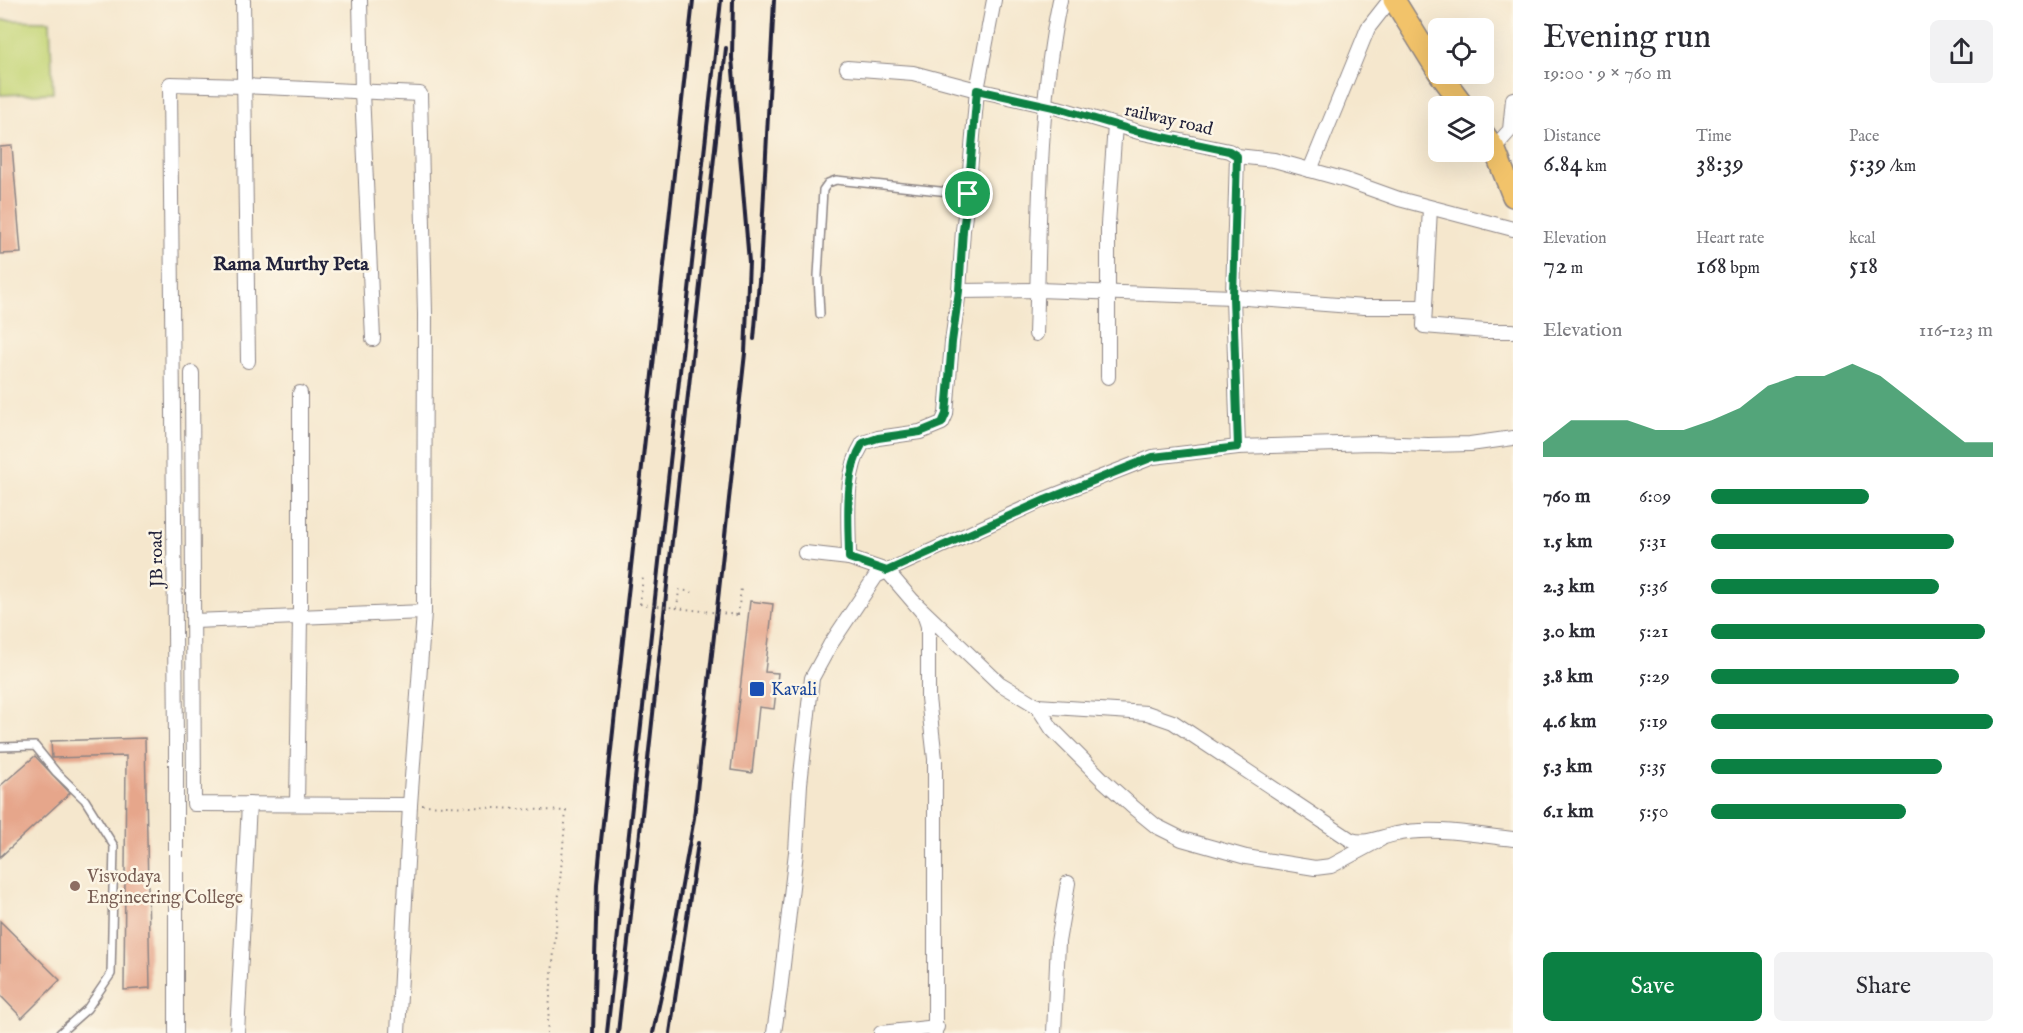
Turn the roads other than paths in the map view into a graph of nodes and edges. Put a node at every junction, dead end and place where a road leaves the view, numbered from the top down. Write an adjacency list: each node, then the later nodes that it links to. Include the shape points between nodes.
1 (243, 0): 9 (street)
2 (360, 0): 11 (street)
3 (994, 0): 10 (street)
4 (1060, 0): 14 (street)
5 (1392, 0): 6 (main road); 19 (street, via 1368,28)
6 (1428, 56)
7 (847, 68): 10 (street, railway road, via 913,73)
8 (1447, 84): 12 (main road)
9 (244, 86): 11 (street); 33 (street); 56 (street, JB road, via 170,84)
10 (977, 90): 14 (street, railway road); 20 (street)
11 (362, 92): 32 (street); 43 (street, via 420,94 425,314)
12 (1456, 96)
13 (1513, 99): 16 (street, via 1510,130)
14 (1045, 105): 15 (street, railway road); 24 (street)
15 (1115, 125): 18 (street, railway road); 26 (street)
16 (1494, 138)
17 (1494, 152): 21 (main road)
18 (1237, 156): 19 (street, railway road, via 1274,160); 27 (street)
19 (1310, 170): 22 (street, railway road)
20 (968, 194): 25 (street); 29 (lane, via 836,180 828,183 823,190)
21 (1513, 196)
22 (1430, 208): 23 (street, railway road); 28 (street)
23 (1513, 229)
24 (1038, 290): 25 (street); 26 (street); 31 (street)
25 (959, 291): 40 (street, via 946,414 942,423 920,432 863,443 856,454 849,486)
26 (1107, 294): 27 (street); 35 (street)
27 (1233, 297): 28 (street, via 1364,307); 38 (street)
28 (1425, 307): 30 (street, via 1424,326)
29 (820, 314)
30 (1513, 331)
31 (1036, 334)
32 (373, 339)
33 (248, 361)
34 (192, 374): 45 (street)
35 (1108, 377)
36 (300, 393): 44 (street)
37 (1513, 438): 38 (street, via 1470,444)
38 (1238, 447): 41 (street, via 1153,457 1045,500)
39 (805, 553): 40 (street)
40 (849, 558): 41 (street)
41 (887, 571): 42 (street); 59 (street, via 876,576 812,678)
42 (914, 602): 46 (street, via 999,683); 54 (street, via 928,626 928,698 935,759)
43 (424, 612): 44 (street); 50 (street)
44 (300, 617): 45 (street); 49 (street)
45 (194, 621): 48 (street, via 194,804)
46 (1037, 706): 51 (street, via 1146,712 1173,722 1351,840 1360,843); 51 (street, via 1052,729 1104,781 1156,826 1182,839 1246,857 1315,868 1331,867)
47 (0, 747): 55 (lane, via 35,746 85,800 114,846 111,974 87,1010)
48 (249, 804): 49 (street); 57 (street)
49 (297, 804): 50 (street)
50 (410, 805): 58 (street)
51 (1381, 839): 52 (street, via 1438,831)
52 (1513, 839)
53 (1068, 883): 61 (street, via 1059,942)
54 (936, 1030): 60 (street)
55 (60, 1033)
56 (176, 1033)
57 (237, 1033)
58 (398, 1033)
59 (774, 1033)
60 (881, 1033)
61 (1054, 1033)

